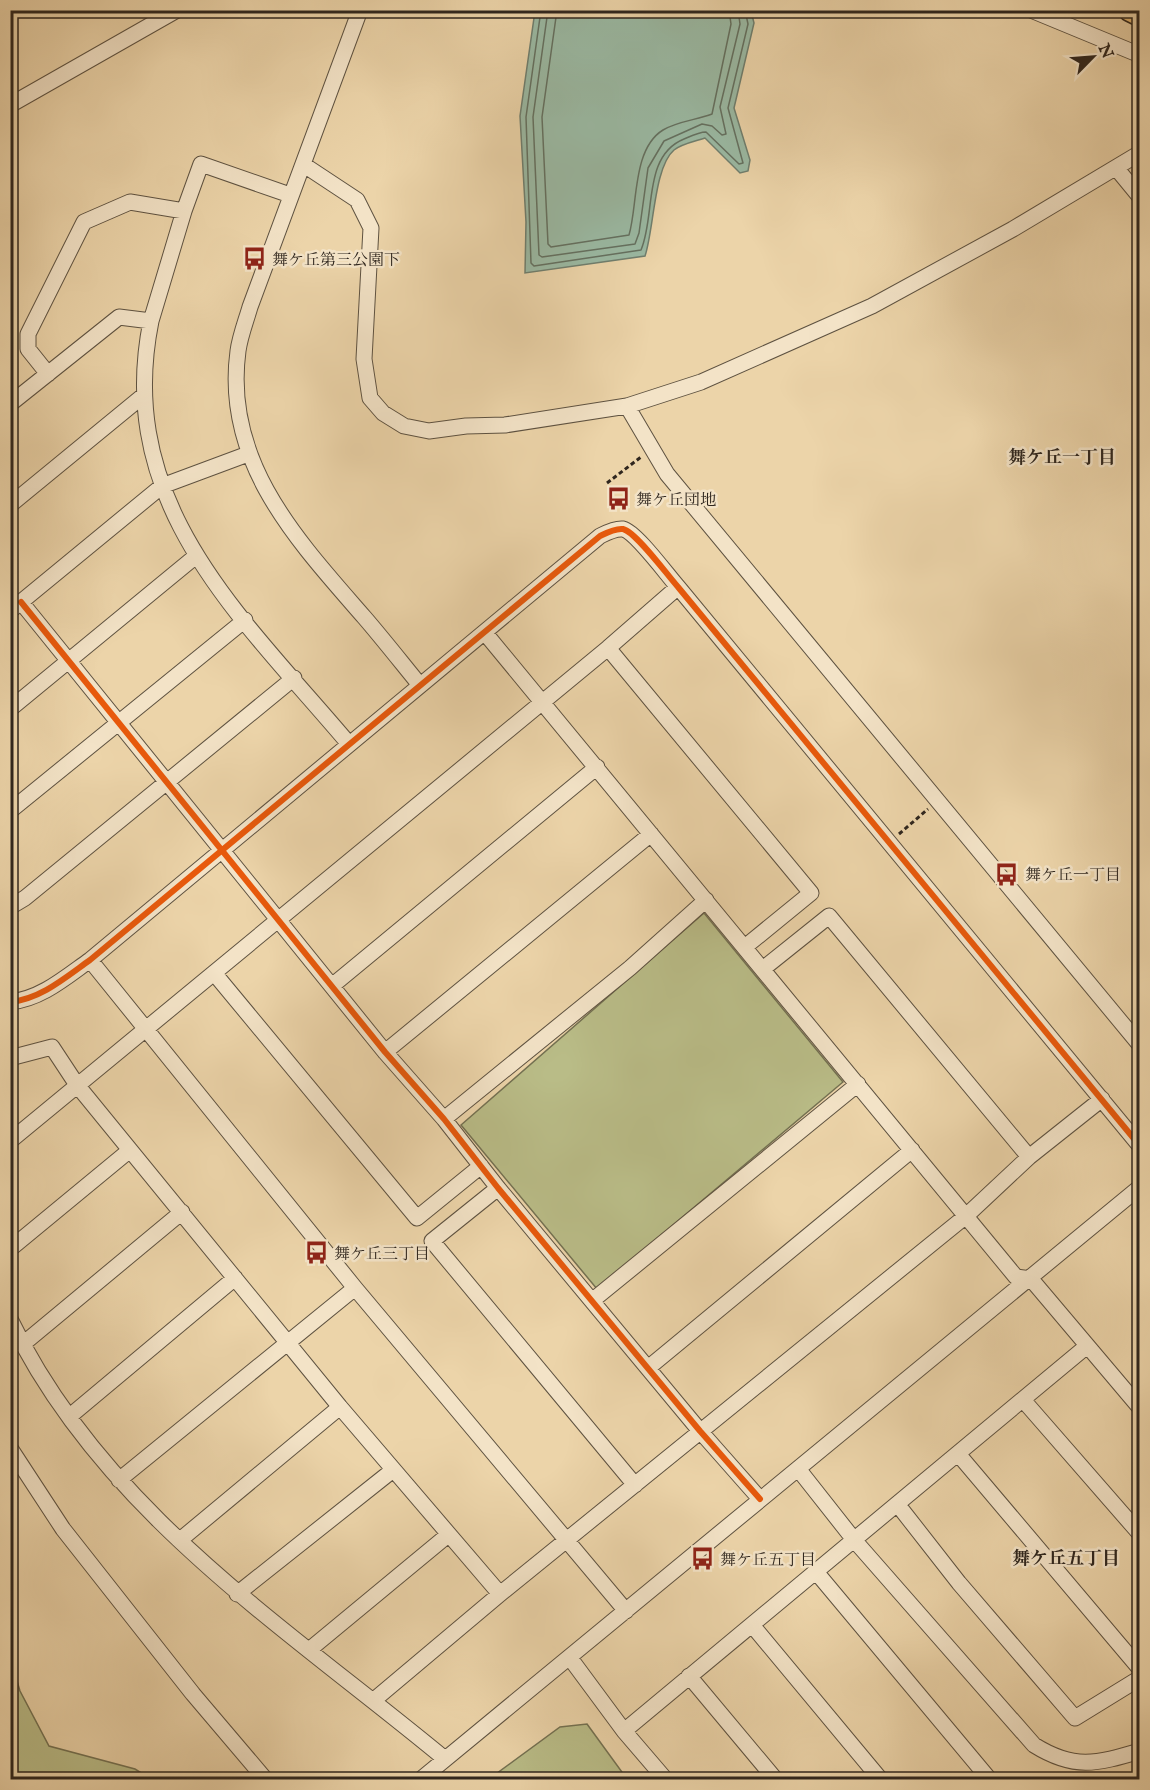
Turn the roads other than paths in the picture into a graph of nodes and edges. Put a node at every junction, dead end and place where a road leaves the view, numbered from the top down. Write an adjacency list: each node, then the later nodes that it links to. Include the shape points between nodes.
1 (177, 10): 7 (street)
2 (360, 10): 9 (street)
3 (1030, 10): 6 (street)
4 (1130, 10): 5 (highway)
5 (1140, 15)
6 (1140, 55)
7 (10, 105)
8 (1140, 153): 10 (street)
9 (304, 165): 11 (street); 18 (street, via 357,200 371,228 364,359 370,398 383,413 404,426 429,431 505,425)
10 (1117, 169): 12 (street); 18 (street, via 872,306 701,382)
11 (290, 195): 13 (street, via 201,164); 19 (street, via 249,307 238,351 237,400)
12 (1140, 196)
13 (184, 211): 14 (street); 15 (street, via 130,202 84,222 28,334 28,349)
14 (151, 321): 15 (street, via 119,317); 16 (street)
15 (48, 374): 17 (street)
16 (144, 395): 20 (street, via 151,448); 21 (street)
17 (10, 404)
18 (627, 406): 50 (street, via 667,474)
19 (248, 454): 20 (street); 30 (street, via 275,509 309,555)
20 (162, 486): 22 (street, via 175,520); 24 (street)
21 (10, 505)
22 (196, 556): 25 (street); 28 (street)
23 (678, 587): 26 (street, via 633,536 623,529 611,531 600,536); 27 (street); 55 (street)
24 (16, 606): 28 (street)
25 (245, 620): 29 (street); 33 (street)
26 (485, 633): 30 (street); 31 (street)
27 (608, 648): 31 (street); 43 (street, via 811,893)
28 (69, 662): 32 (street); 33 (street)
29 (294, 678): 34 (street); 36 (street)
30 (419, 684): 34 (street)
31 (543, 700): 35 (street); 42 (street)
32 (10, 709)
33 (119, 723): 36 (street); 37 (street)
34 (349, 744): 39 (street)
35 (597, 766): 38 (street); 47 (street)
36 (167, 783): 39 (street); 41 (street)
37 (10, 811)
38 (651, 834): 40 (street); 51 (street)
39 (221, 850): 42 (street); 44 (street)
40 (706, 900): 43 (street); 56 (street, via 630,968)
41 (10, 907)
42 (279, 920): 46 (street); 47 (street)
43 (746, 946): 45 (street)
44 (90, 960): 48 (street, via 52,987); 49 (street)
45 (764, 968): 54 (street); 61 (street, via 830,916)
46 (214, 973): 49 (street); 62 (street, via 417,1218)
47 (333, 985): 51 (street)
48 (10, 1002)
49 (146, 1028): 53 (street); 70 (street)
50 (1140, 1045)
51 (385, 1052): 56 (street)
52 (10, 1058): 53 (street, via 52,1047)
53 (77, 1084): 57 (street); 59 (street)
54 (858, 1084): 60 (street); 71 (street)
55 (1102, 1099): 58 (street); 61 (street)
56 (444, 1119): 62 (street)
57 (10, 1140)
58 (1140, 1146)
59 (130, 1150): 65 (street); 67 (street)
60 (912, 1150): 66 (street); 76 (street)
61 (1029, 1157): 66 (street)
62 (481, 1166): 64 (street)
63 (1140, 1187): 69 (street)
64 (498, 1188): 71 (street); 87 (street, via 432,1241)
65 (182, 1212): 68 (street); 74 (street)
66 (966, 1216): 69 (street, via 1016,1276); 81 (street)
67 (10, 1249)
68 (235, 1278): 73 (street); 80 (street)
69 (1031, 1279): 75 (street); 85 (street)
70 (355, 1288): 73 (street); 94 (street)
71 (593, 1300): 76 (street)
72 (10, 1319): 74 (street)
73 (288, 1341): 78 (street); 86 (street)
74 (22, 1344): 80 (street)
75 (1087, 1346): 77 (street); 79 (street)
76 (648, 1368): 81 (street)
77 (1024, 1401): 83 (street); 91 (street)
78 (340, 1407): 84 (street); 92 (street)
79 (1140, 1408)
80 (70, 1416): 86 (street)
81 (700, 1431): 87 (street); 88 (street)
82 (10, 1448): 109 (street, via 63,1529 193,1694)
83 (959, 1455): 89 (street); 102 (street)
84 (393, 1470): 90 (street); 96 (street)
85 (799, 1470): 88 (street); 93 (street)
86 (119, 1480): 92 (street)
87 (635, 1485): 94 (street)
88 (760, 1499): 98 (street)
89 (898, 1505): 93 (street); 104 (street, via 1075,1719)
90 (448, 1534): 97 (street); 100 (street)
91 (1140, 1534)
92 (180, 1540): 96 (street)
93 (855, 1541): 95 (street); 107 (street, via 1034,1745 1056,1759 1082,1764)
94 (567, 1542): 97 (street); 98 (street)
95 (817, 1573): 99 (street); 114 (street)
96 (237, 1594): 100 (street)
97 (500, 1594): 105 (street)
98 (626, 1611): 101 (street)
99 (752, 1625): 103 (street); 113 (street)
100 (309, 1650): 105 (street)
101 (570, 1658): 106 (street); 108 (street)
102 (1140, 1669)
103 (689, 1676): 106 (street); 112 (street)
104 (1140, 1678)
105 (374, 1700): 108 (street)
106 (624, 1731): 111 (street)
107 (1140, 1751)
108 (445, 1759): 110 (street)
109 (266, 1779)
110 (420, 1779)
111 (666, 1779)
112 (776, 1779)
113 (880, 1779)
114 (990, 1779)

